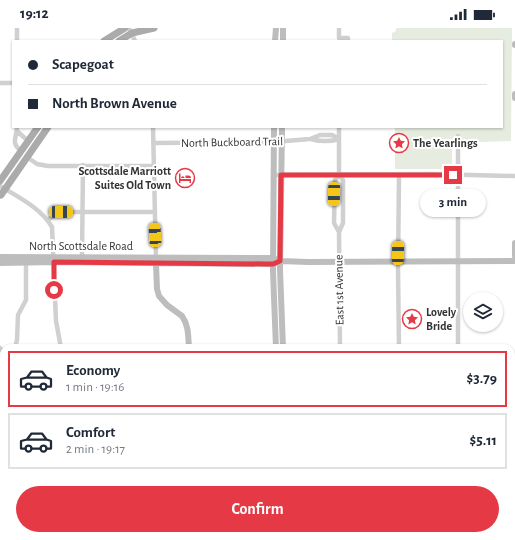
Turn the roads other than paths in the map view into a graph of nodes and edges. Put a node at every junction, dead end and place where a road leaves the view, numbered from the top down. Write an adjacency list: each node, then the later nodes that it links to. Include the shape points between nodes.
1 (17, 28): 8 (street)
2 (125, 28): 9 (main road)
3 (154, 28): 7 (main road)
4 (276, 28): 11 (main road)
5 (283, 28): 12 (main road)
6 (339, 28): 13 (street, via 339,38)
7 (131, 31): 10 (main road)
8 (17, 40)
9 (106, 40)
10 (120, 40)
11 (276, 40)
12 (282, 40)
13 (348, 40)
14 (0, 83): 15 (street)
15 (12, 83)
16 (515, 94): 17 (main road)
17 (515, 98)
18 (37, 128): 27 (main road)
19 (47, 128): 32 (main road)
20 (153, 128): 30 (street)
21 (274, 128): 29 (main road)
22 (282, 128): 28 (main road)
23 (339, 128): 26 (street, East 1st Avenue)
24 (17, 129): 27 (street); 31 (street, via 14,143)
25 (458, 136): 39 (street)
26 (339, 139): 28 (street, North Buckboard Trail); 37 (street, East 1st Avenue)
27 (28, 140): 31 (main road)
28 (282, 141): 29 (street, North Buckboard Trail); 36 (main road)
29 (274, 142): 30 (street, North Buckboard Trail); 35 (main road)
30 (154, 143): 34 (street)
31 (21, 151): 41 (main road)
32 (27, 157): 33 (street, via 43,165); 42 (main road)
33 (83, 165): 34 (street); 44 (street)
34 (154, 166): 45 (street)
35 (273, 175): 36 (street); 54 (main road)
36 (281, 175): 37 (street); 55 (main road)
37 (339, 175): 38 (street); 47 (street, East 1st Avenue, via 343,180 343,223); 47 (street, East 1st Avenue, via 334,180 334,223)
38 (399, 175): 39 (street); 56 (street)
39 (457, 175): 40 (street); 57 (street)
40 (515, 176)
41 (0, 181)
42 (3, 187): 43 (main road); 46 (street)
43 (1, 195)
44 (83, 212): 45 (street); 46 (street, via 61,212); 51 (street)
45 (154, 212): 53 (street)
46 (47, 220): 52 (street, via 53,231)
47 (338, 232): 60 (street, East 1st Avenue)
48 (515, 243): 49 (main road)
49 (515, 256)
50 (0, 257): 52 (main road, North Scottsdale Road)
51 (82, 257): 52 (main road, North Scottsdale Road); 53 (main road, North Scottsdale Road)
52 (53, 259): 53 (main road, North Scottsdale Road); 59 (main road, North Scottsdale Road); 65 (street, via 56,321)
53 (156, 261): 54 (main road, North Scottsdale Road); 66 (main road, via 158,292 163,301 185,319)
54 (273, 261): 55 (main road, North Scottsdale Road); 62 (main road)
55 (280, 261): 60 (main road, North Scottsdale Road); 63 (main road)
56 (398, 261): 57 (main road, North Scottsdale Road); 60 (main road, North Scottsdale Road); 70 (street)
57 (457, 261): 58 (main road, North Scottsdale Road); 71 (street)
58 (515, 261)
59 (26, 262): 61 (main road, North Scottsdale Road); 64 (street, via 26,300 18,315)
60 (339, 262): 69 (street, East 1st Avenue)
61 (0, 264)
62 (275, 328): 63 (main road); 67 (main road)
63 (282, 328): 68 (main road)
64 (15, 344)
65 (60, 344)
66 (189, 344)
67 (276, 344)
68 (283, 344)
69 (340, 344)
70 (399, 344)
71 (458, 344)
72 (0, 519): 73 (street)
73 (0, 540)

